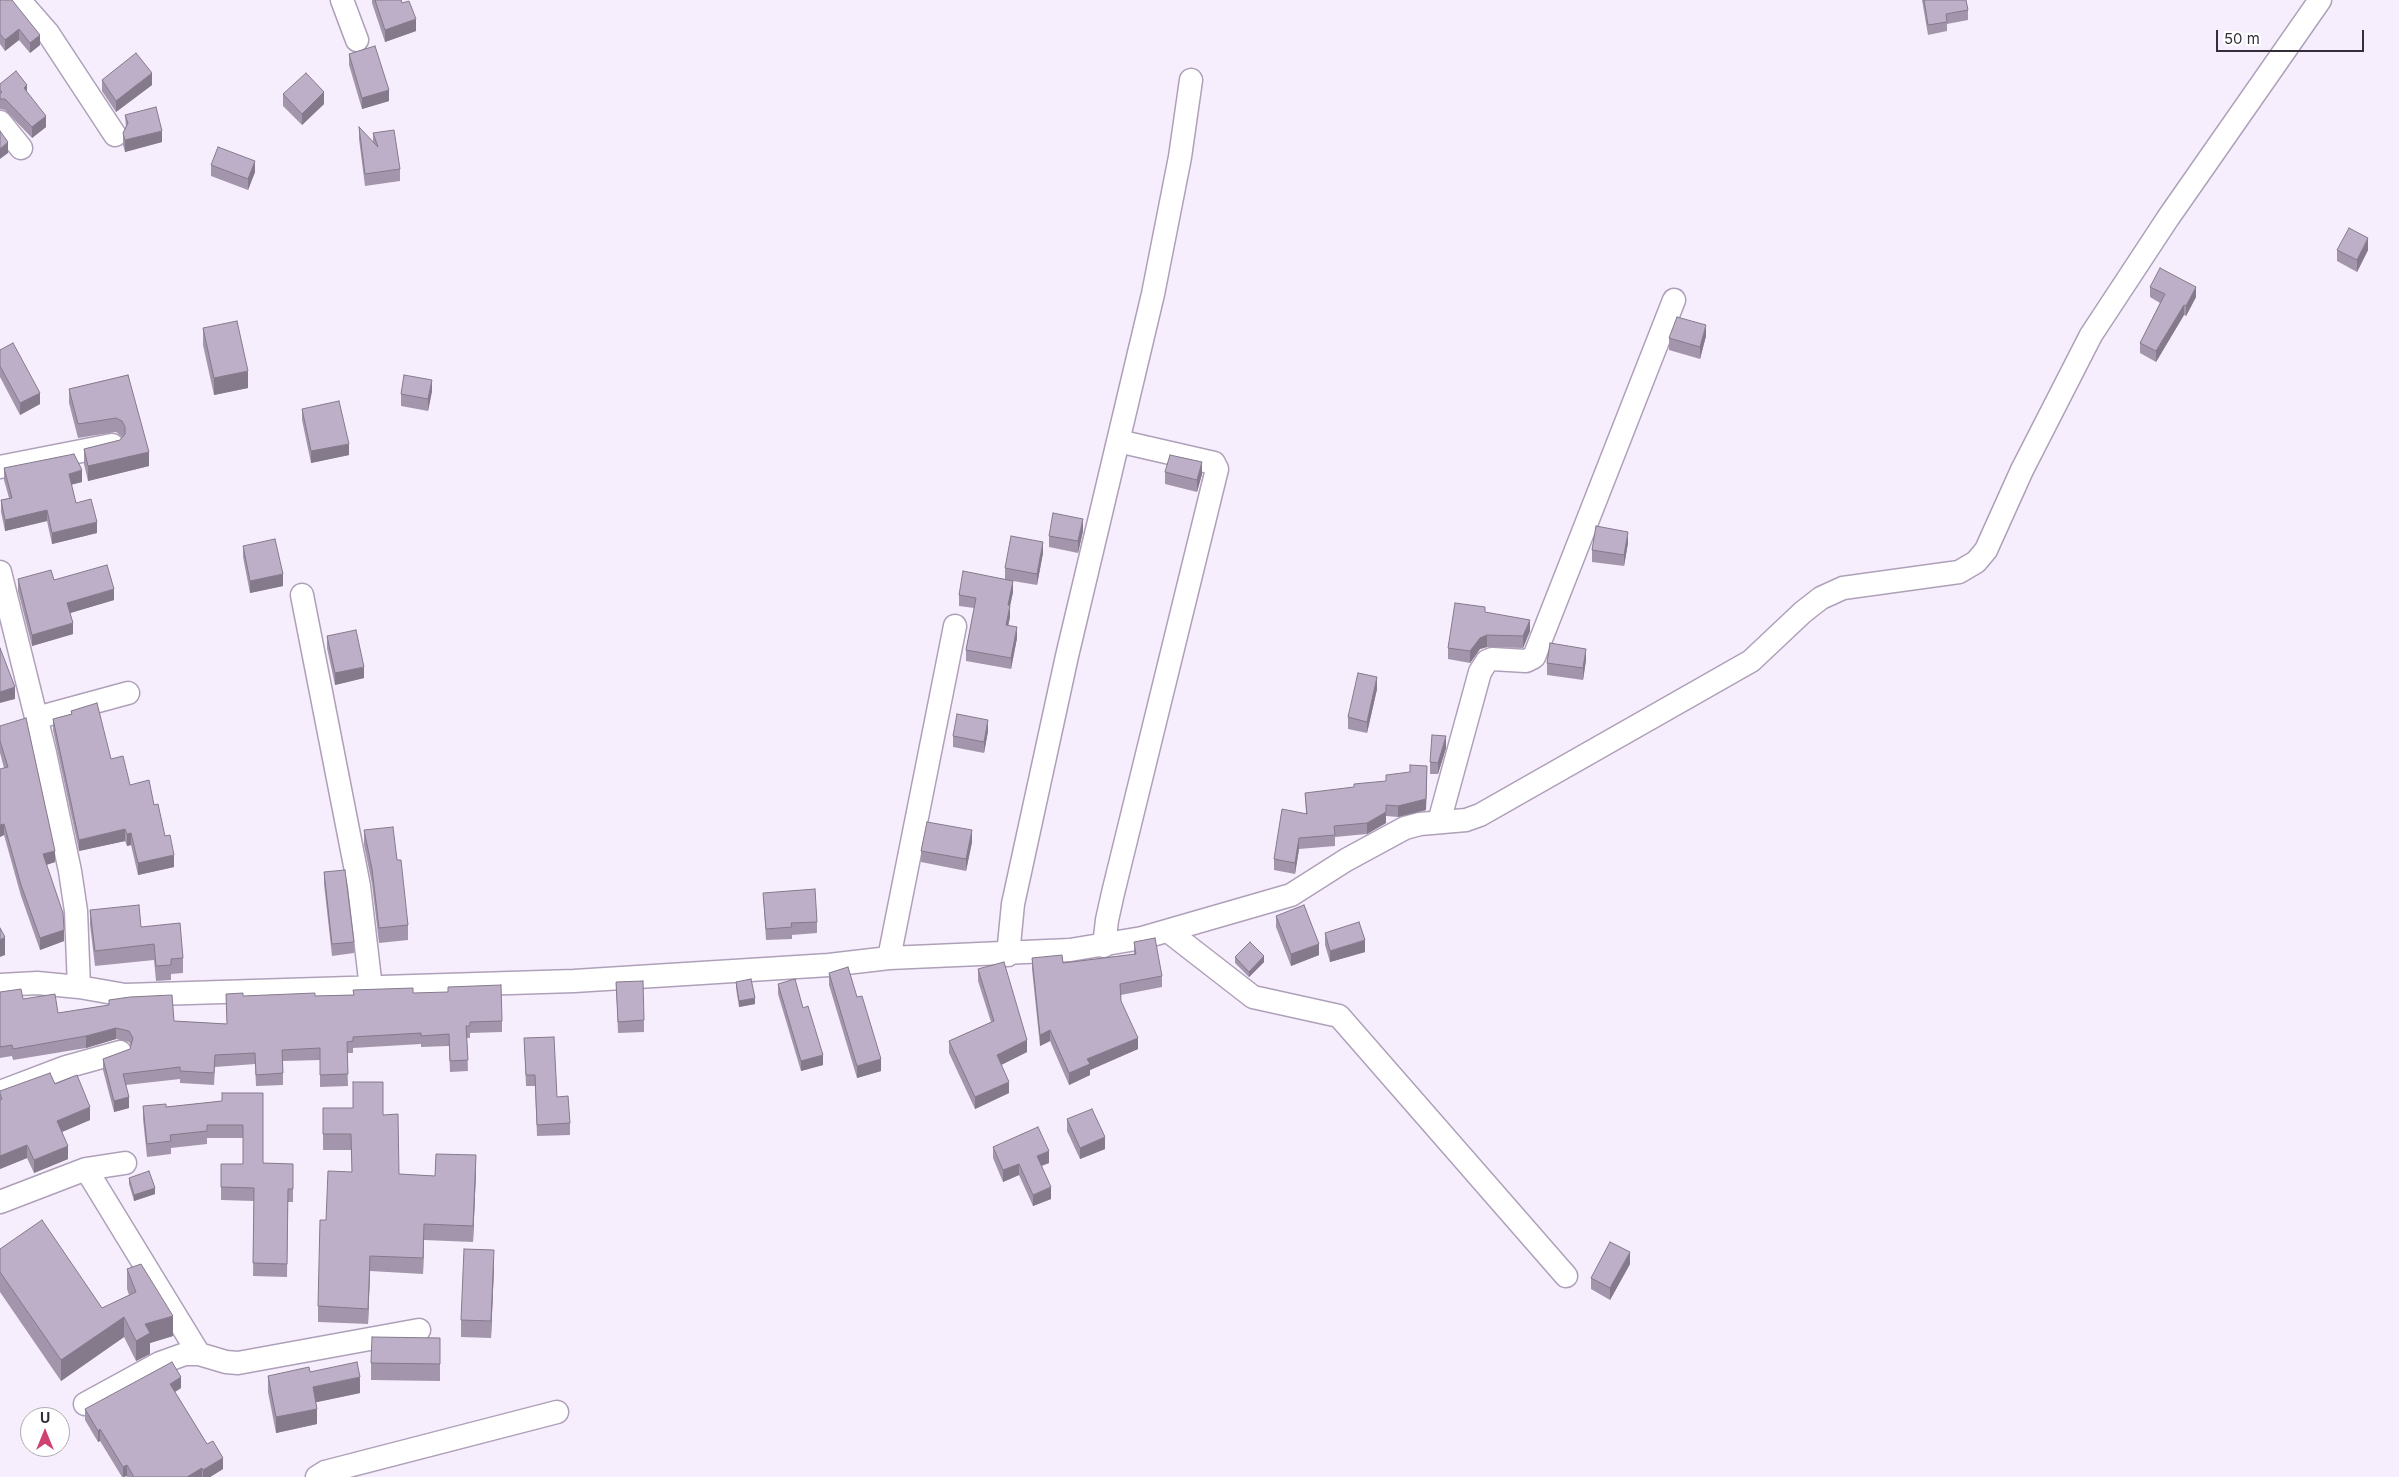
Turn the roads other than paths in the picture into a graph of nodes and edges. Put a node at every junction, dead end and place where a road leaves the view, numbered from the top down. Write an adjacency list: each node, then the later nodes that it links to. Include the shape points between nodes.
1 (19, 0): 7 (street, via 48,33)
2 (342, 0): 4 (street)
3 (2320, 0): 18 (street, via 2091,335 2022,470 1986,550 1976,562 1959,572 1843,588 1821,598 1751,662 1492,809 1466,820)
4 (357, 40)
5 (1191, 80): 10 (street, via 1180,157 1153,294)
6 (0, 122): 8 (street)
7 (115, 135)
8 (20, 148)
9 (1674, 300): 18 (street, via 1534,657 1526,660 1492,659 1480,672)
10 (1118, 441): 20 (street, via 1214,463 1217,469 1113,893); 21 (street, via 1013,904)
11 (112, 445): 12 (street)
12 (0, 467)
13 (0, 572): 17 (street)
14 (302, 596): 25 (street, via 359,886)
15 (955, 626): 22 (street)
16 (128, 694): 17 (street)
17 (36, 718): 24 (street, via 70,871 76,911)
18 (1439, 822): 19 (street, via 1413,826 1391,835 1291,895)
19 (1168, 931): 20 (street); 31 (street, via 1253,997 1338,1016)
20 (1104, 946): 21 (street)
21 (1008, 954): 22 (street)
22 (889, 958): 25 (street, via 830,965 574,981)
23 (0, 985): 24 (street, via 37,983)
24 (79, 987): 25 (street, via 125,995)
25 (371, 988)
26 (120, 1052): 27 (street, via 66,1067)
27 (0, 1092)
28 (125, 1163): 29 (street)
29 (86, 1170): 30 (street); 33 (street)
30 (0, 1202)
31 (1566, 1276)
32 (419, 1330): 33 (street, via 238,1362)
33 (199, 1354): 34 (street, via 171,1357)
34 (85, 1404)
35 (557, 1412): 36 (street, via 325,1472)
36 (317, 1477)

